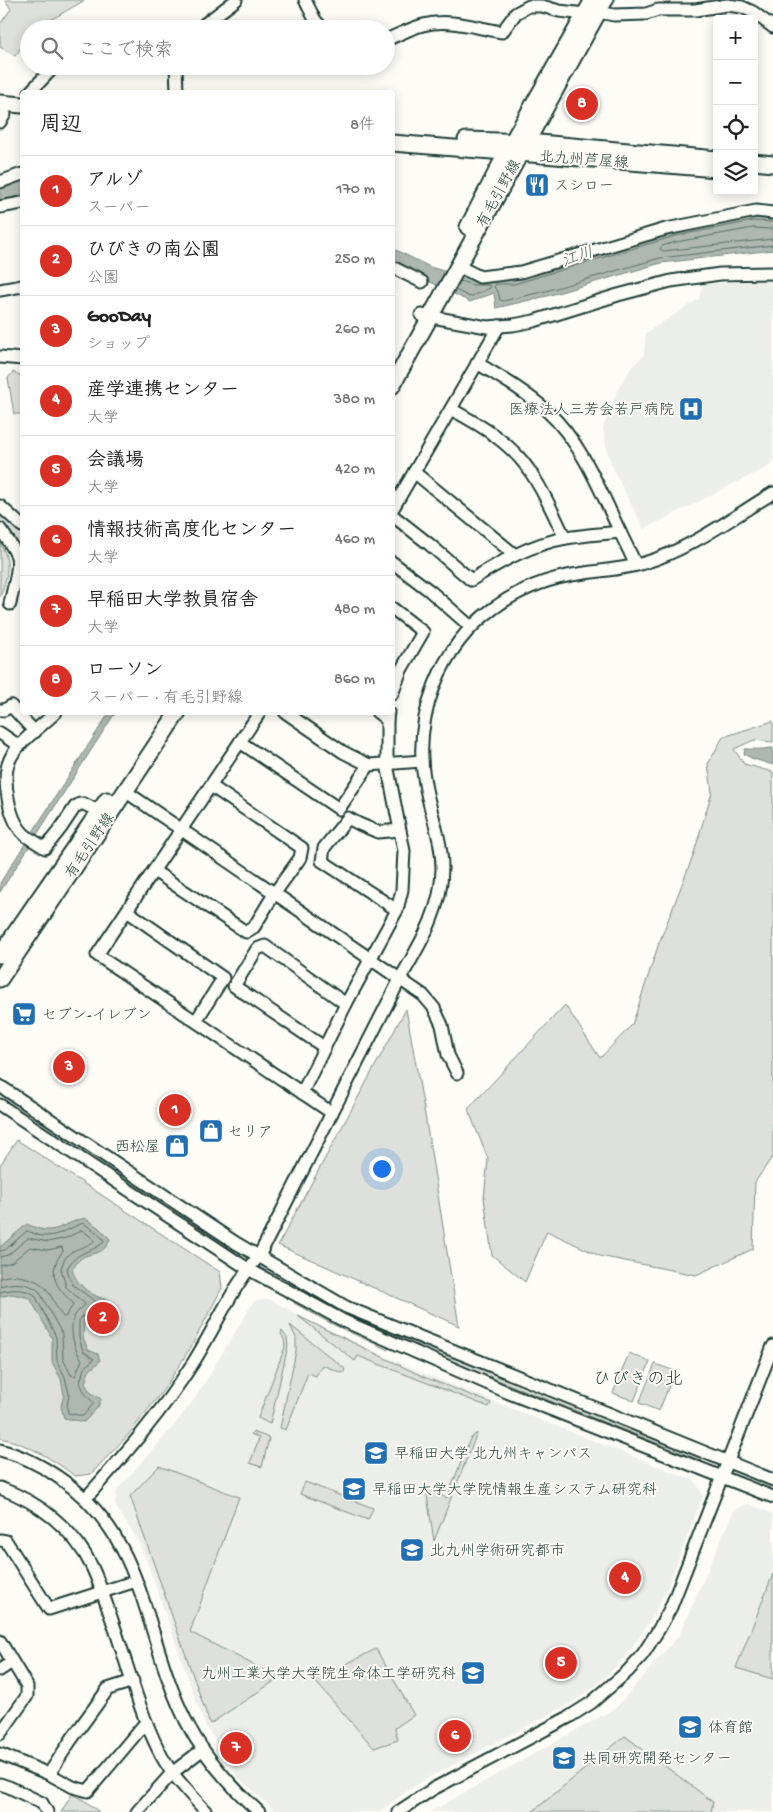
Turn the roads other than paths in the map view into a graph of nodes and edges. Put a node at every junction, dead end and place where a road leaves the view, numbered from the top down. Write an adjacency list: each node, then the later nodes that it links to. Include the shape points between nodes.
1 (236, 0): 4 (street)
2 (305, 0): 5 (street)
3 (595, 7): 6 (street, via 614,15 727,5 753,12); 7 (street, via 559,11 529,6 516,13 502,32 441,22 422,25); 16 (main road, 有毛引野線)
4 (210, 20)
5 (315, 20)
6 (773, 26)
7 (395, 36)
8 (46, 75): 10 (street)
9 (176, 75): 11 (street)
10 (32, 90)
11 (177, 90)
12 (20, 108): 13 (main road)
13 (1, 113)
14 (395, 135): 16 (main road, 北九州芦屋線)
15 (395, 143): 16 (main road, 北九州芦屋線)
16 (517, 148): 17 (main road, 北九州芦屋線); 20 (main road, 北九州芦屋線); 29 (main road, 有毛引野線)
17 (713, 159)
18 (758, 162): 19 (main road)
19 (773, 164)
20 (713, 170)
21 (758, 172): 22 (main road)
22 (773, 174)
23 (20, 175): 24 (street)
24 (0, 182)
25 (20, 203): 26 (street)
26 (0, 207)
27 (773, 213): 29 (street, via 756,211 666,230 521,272 480,277)
28 (395, 268): 31 (street)
29 (452, 269): 34 (main road, 有毛引野線)
30 (773, 272): 35 (street, via 720,274 671,281 534,321)
31 (422, 282)
32 (20, 286): 33 (street)
33 (0, 290)
34 (427, 314): 35 (street, via 487,327); 38 (main road, 有毛引野線); 40 (main road, 有毛引野線)
35 (499, 326): 39 (street)
36 (0, 357): 37 (street)
37 (20, 359)
38 (395, 362)
39 (478, 363): 41 (street); 49 (street, via 530,397 561,425 586,462)
40 (395, 380)
41 (451, 408): 42 (street); 50 (street, via 516,453 546,496)
42 (414, 472): 44 (street); 51 (street)
43 (773, 493): 53 (street, via 676,551)
44 (395, 505)
45 (0, 506): 47 (street)
46 (395, 517): 51 (street, via 471,580)
47 (20, 524)
48 (0, 529): 54 (street, via 17,558)
49 (620, 532): 50 (street); 53 (street)
50 (565, 538): 51 (street)
51 (515, 555)
52 (395, 564): 56 (street)
53 (636, 565): 56 (street, via 553,579 524,589)
54 (10, 604)
55 (395, 610): 57 (street, via 423,632)
56 (471, 627): 69 (street, via 440,673 427,703)
57 (397, 668)
58 (0, 710): 65 (street, via 11,706)
59 (53, 715): 65 (street)
60 (164, 715): 74 (main road, 有毛引野線)
61 (176, 715): 73 (main road, 有毛引野線)
62 (258, 715): 67 (street)
63 (289, 715): 71 (street, via 343,752)
64 (388, 716): 70 (street)
65 (35, 732): 68 (street)
66 (0, 733): 68 (street)
67 (240, 742): 71 (street, via 338,809); 72 (street)
68 (19, 746): 74 (street, via 6,774 15,822 25,834 44,848 75,806 84,804)
69 (422, 761): 70 (street); 84 (street, via 441,844 440,891 436,912)
70 (387, 764): 71 (street); 76 (street)
71 (369, 765)
72 (211, 786): 75 (street); 78 (street, via 302,848 300,858)
73 (125, 791): 74 (main road, 有毛引野線); 75 (street)
74 (104, 813): 81 (main road, 有毛引野線); 83 (main road, 有毛引野線)
75 (181, 830): 77 (street); 78 (street)
76 (400, 830): 79 (street, via 404,870); 79 (street, via 378,832 348,818 324,848 322,861)
77 (154, 871): 78 (street, via 246,932 254,927); 80 (street)
78 (274, 894): 82 (street)
79 (397, 910): 82 (street)
80 (127, 911): 86 (street, via 223,978); 86 (street, via 97,955)
81 (0, 955)
82 (370, 959): 84 (street); 85 (street)
83 (0, 979)
84 (400, 980): 88 (street, via 422,994 434,1008 442,1025 448,1055); 92 (street)
85 (346, 1004): 87 (street); 87 (street, via 265,946 257,949 234,986)
86 (196, 1021): 90 (street)
87 (324, 1047): 90 (street)
88 (458, 1073)
89 (0, 1086): 93 (street)
90 (302, 1093): 92 (street)
91 (0, 1105): 94 (street)
92 (332, 1113): 93 (street)
93 (259, 1256): 94 (street); 97 (street, via 346,1307)
94 (248, 1269): 98 (street, via 344,1321 393,1343); 102 (street, via 175,1390 143,1434)
95 (773, 1346): 97 (street)
96 (0, 1450): 102 (street, via 52,1472)
97 (727, 1462): 98 (street); 99 (street)
98 (721, 1477): 101 (street); 121 (street, via 671,1607 643,1654 628,1670 591,1703 569,1717 433,1789)
99 (773, 1480)
100 (0, 1488): 105 (street, via 29,1500 67,1531 92,1566)
101 (773, 1497)
102 (86, 1498): 104 (street, via 111,1528)
103 (0, 1540): 105 (street, via 6,1541 50,1609)
104 (136, 1581): 105 (street); 112 (street, via 174,1694)
105 (102, 1592): 109 (street)
106 (0, 1641): 107 (street)
107 (12, 1662): 108 (street); 111 (street, via 27,1686 27,1696)
108 (0, 1670)
109 (133, 1681): 110 (street); 115 (street, via 108,1689)
110 (146, 1722): 114 (street); 115 (street, via 88,1791)
111 (1, 1732)
112 (202, 1750): 114 (street); 120 (street, via 230,1785)
113 (0, 1754): 115 (street)
114 (172, 1773): 118 (street); 119 (street)
115 (49, 1774)
116 (0, 1784): 117 (street, via 42,1803)
117 (47, 1812)
118 (137, 1812)
119 (206, 1812)
120 (259, 1812)
121 (398, 1812)

